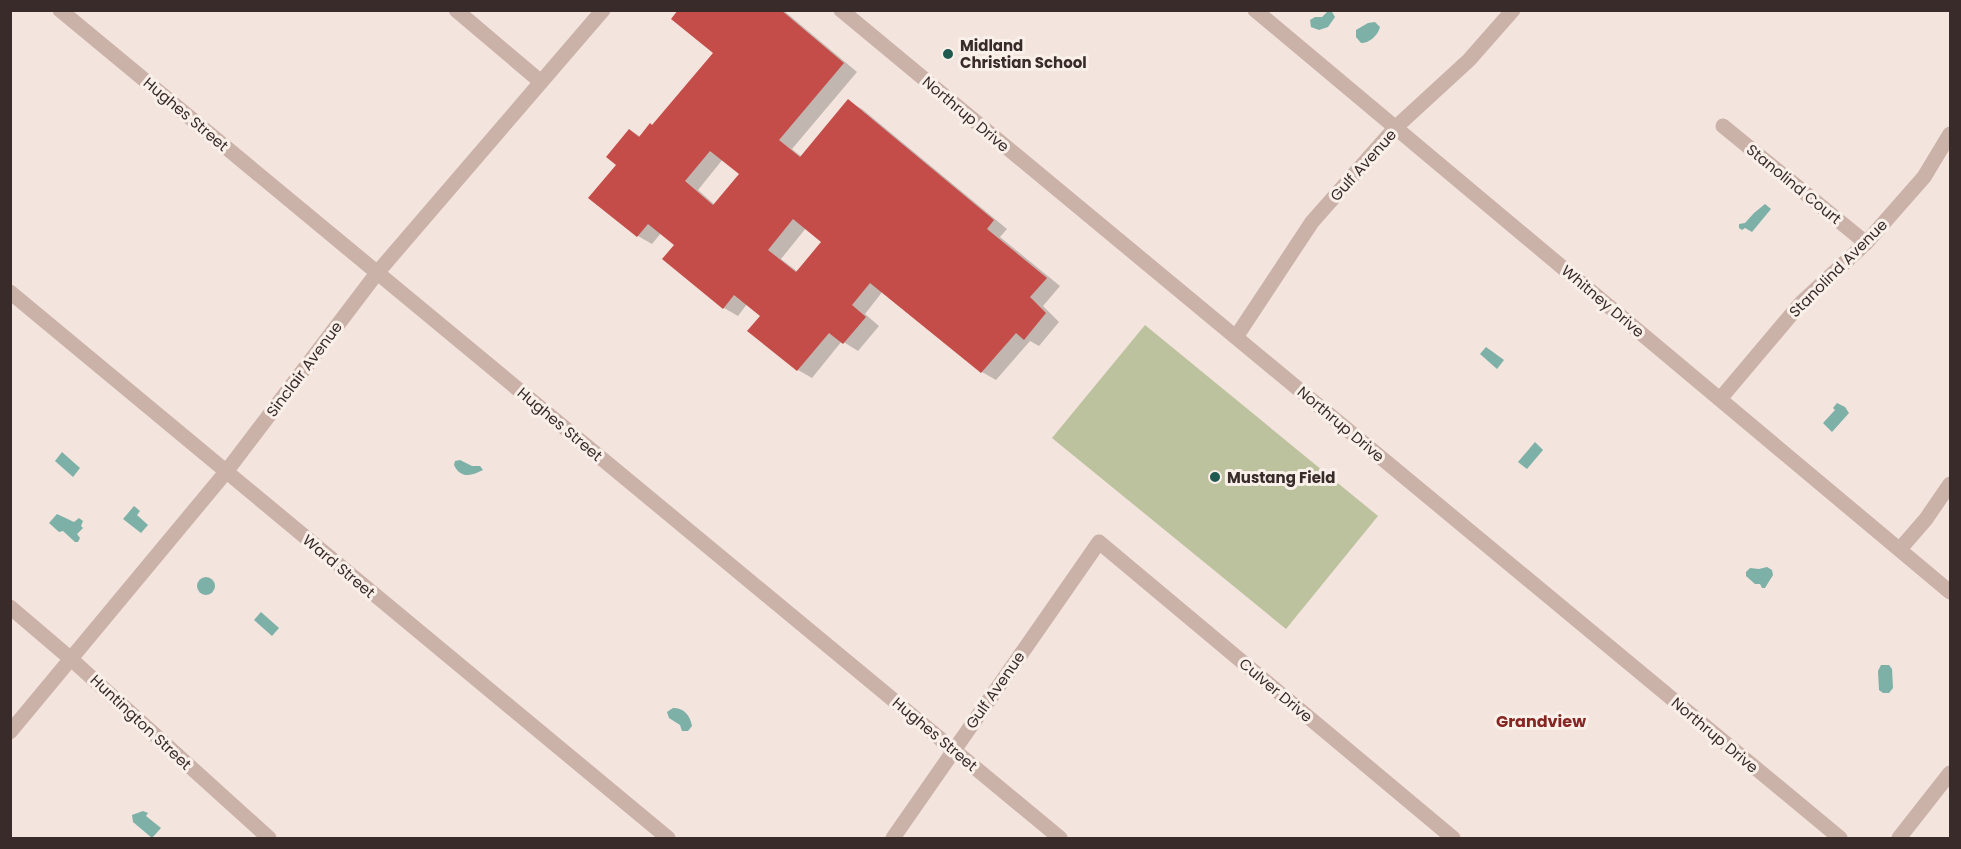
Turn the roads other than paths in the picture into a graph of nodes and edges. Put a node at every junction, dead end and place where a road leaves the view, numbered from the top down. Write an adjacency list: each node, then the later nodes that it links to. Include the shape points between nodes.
1 (60, 10): 12 (street, Hughes Street)
2 (456, 10): 7 (street)
3 (603, 10): 7 (street, Sinclair Avenue)
4 (841, 10): 14 (street, Northrup Drive)
5 (1255, 10): 9 (street, Whitney Drive)
6 (1513, 10): 9 (street, Gulf Avenue, via 1469,60)
7 (541, 82): 12 (street, Sinclair Avenue)
8 (1723, 126): 11 (street, Stanolind Court)
9 (1395, 128): 14 (street, Gulf Avenue, via 1312,222); 15 (street, Whitney Drive)
10 (1950, 134): 11 (street, Stanolind Avenue, via 1924,177)
11 (1866, 243): 15 (street, Stanolind Avenue, via 1801,303)
12 (377, 273): 16 (street, Sinclair Avenue); 24 (street, Hughes Street)
13 (10, 292): 16 (street, Ward Street)
14 (1236, 337): 31 (street, Northrup Drive)
15 (1720, 399): 19 (street, Whitney Drive)
16 (226, 472): 22 (street, Sinclair Avenue); 27 (street, Ward Street)
17 (1950, 484): 19 (street)
18 (1099, 542): 24 (street, Gulf Avenue); 30 (street, Culver Drive)
19 (1900, 549): 20 (street, Whitney Drive)
20 (1950, 592)
21 (10, 608): 22 (street, Huntington Street)
22 (71, 658): 23 (street, Sinclair Avenue); 26 (street, Huntington Street)
23 (10, 732)
24 (954, 750): 28 (street, Gulf Avenue); 29 (street, Hughes Street)
25 (1950, 773): 32 (street)
26 (259, 835)
27 (668, 838)
28 (893, 838)
29 (1060, 838)
30 (1453, 838)
31 (1840, 838)
32 (1899, 838)

